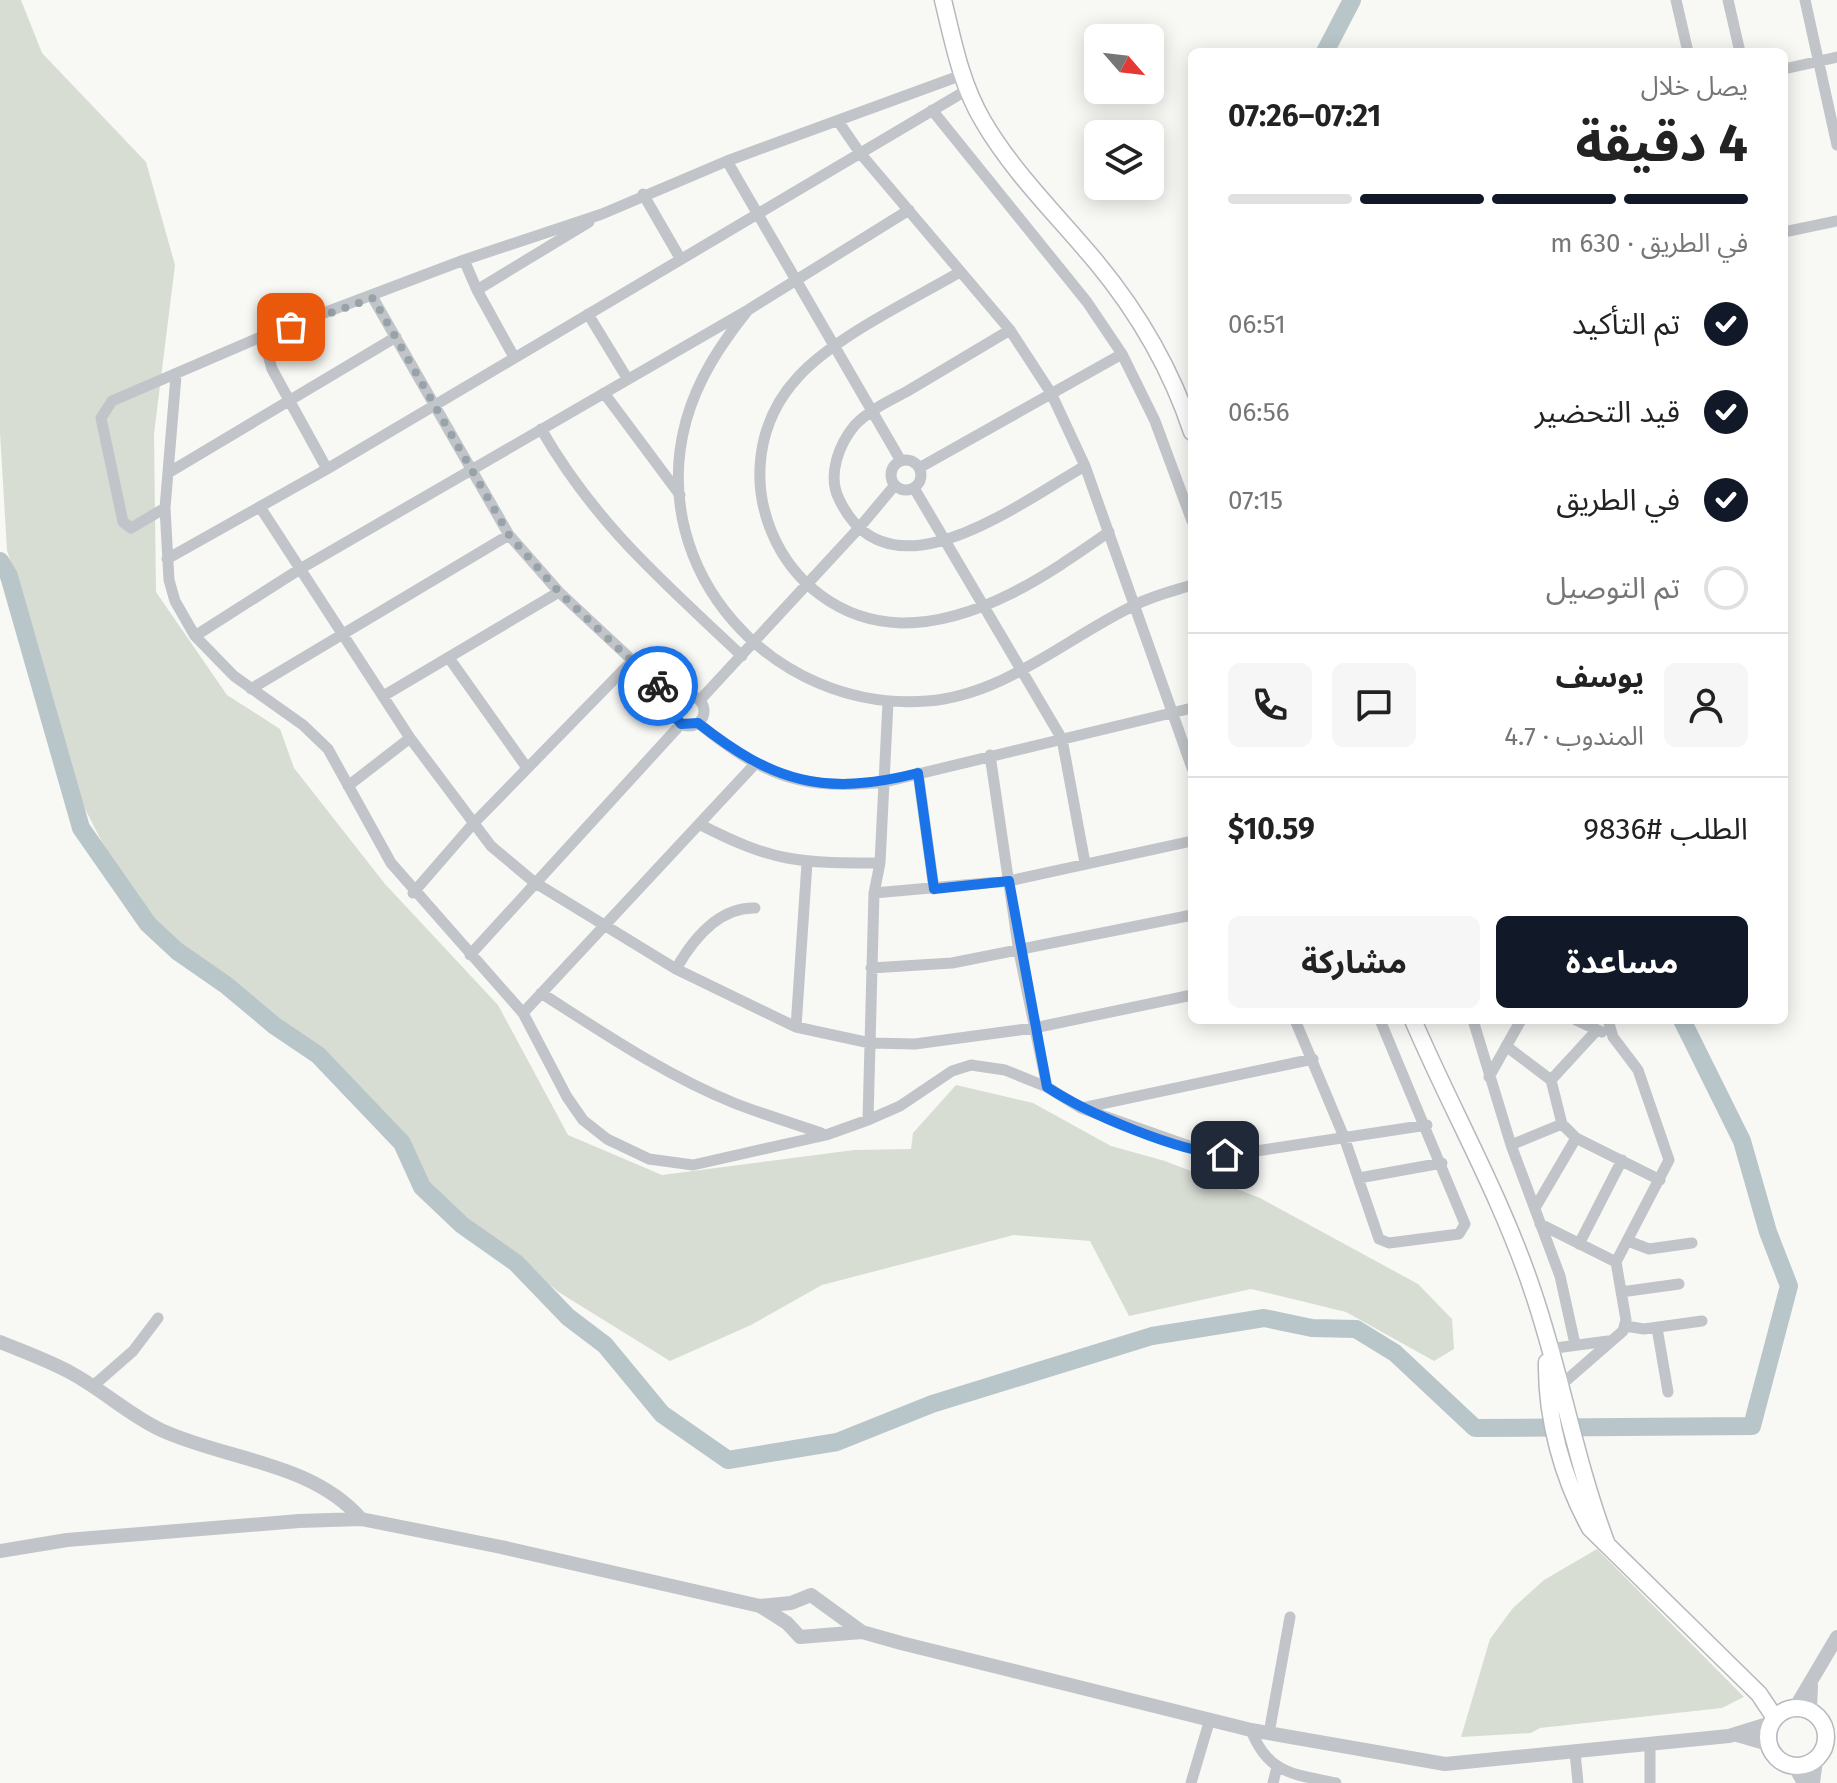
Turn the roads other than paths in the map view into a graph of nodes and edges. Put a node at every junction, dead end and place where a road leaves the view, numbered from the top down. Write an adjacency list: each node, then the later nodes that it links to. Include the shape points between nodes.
1 (943, 0): 10 (main road)
2 (1676, 0): 5 (street)
3 (1728, 0): 6 (street)
4 (1805, 0): 8 (street)
5 (1687, 48)
6 (1739, 48)
7 (1837, 57): 8 (street)
8 (1819, 61): 9 (street); 13 (street)
9 (1788, 68)
10 (965, 83): 11 (street); 12 (street); 43 (main road, via 982,120 1018,172 1141,321 1178,389)
11 (932, 110): 14 (street); 34 (street, via 1087,302)
12 (838, 121): 14 (street); 15 (street)
13 (1837, 145)
14 (860, 153): 17 (street); 18 (street)
15 (727, 161): 16 (street); 18 (street)
16 (643, 194): 19 (street); 22 (street)
17 (909, 210): 24 (street); 25 (street)
18 (758, 213): 22 (street); 25 (street)
19 (602, 214): 23 (street); 26 (street)
20 (1837, 221): 21 (street)
21 (1788, 231)
22 (680, 258): 29 (street)
23 (464, 260): 26 (street); 27 (street)
24 (960, 272): 30 (street); 33 (street)
25 (797, 277): 28 (street); 33 (street)
26 (477, 290): 35 (street)
27 (373, 298): 31 (street); 32 (street)
28 (748, 310): 37 (street); 53 (street, via 719,347 686,421)
29 (588, 314): 35 (street); 37 (street)
30 (1010, 330): 39 (street); 42 (street)
31 (263, 336): 36 (street); 40 (street)
32 (396, 337): 40 (street); 41 (street)
33 (836, 346): 42 (street); 63 (street, via 798,376 772,417 762,448 758,487 768,529 783,557)
34 (1122, 354): 39 (street); 56 (street, via 1155,421)
35 (514, 357): 41 (street)
36 (176, 376): 50 (street); 55 (street, via 112,401 101,418 125,525 131,528)
37 (627, 378): 38 (street)
38 (604, 393): 44 (street); 53 (street)
39 (1051, 393): 46 (street); 47 (street)
40 (289, 401): 48 (street); 50 (street)
41 (434, 403): 48 (street); 49 (street)
42 (873, 411): 45 (street); 57 (street, via 846,439 834,473 837,495)
43 (1188, 420)
44 (541, 429): 49 (street); 71 (street, via 576,487 614,534)
45 (901, 461): 47 (street); 51 (street, via 891,471)
46 (1085, 466): 58 (street); 60 (street)
47 (919, 468): 52 (street)
48 (327, 469): 54 (street)
49 (471, 470): 59 (street); 62 (street)
50 (168, 473): 55 (street)
51 (895, 485): 52 (street); 57 (street)
52 (914, 488): 60 (street)
53 (680, 495): 70 (street, via 690,544 706,584)
54 (260, 507): 61 (street); 62 (street)
55 (165, 508): 61 (street)
56 (1188, 510)
57 (859, 528): 60 (street, via 903,547); 63 (street)
58 (1109, 532): 66 (street); 67 (street)
59 (509, 535): 65 (street); 68 (street)
60 (948, 541): 67 (street)
61 (167, 559): 69 (street, via 175,601)
62 (300, 569): 68 (street); 69 (street)
63 (808, 584): 67 (street, via 856,613 901,623); 70 (street)
64 (1188, 586): 66 (street)
65 (559, 592): 72 (street); 73 (street)
66 (1136, 604): 74 (street); 81 (street)
67 (983, 605): 74 (street)
68 (341, 635): 75 (street); 76 (street)
69 (195, 636): 75 (street)
70 (753, 645): 71 (street); 79 (street, via 808,678)
71 (742, 656): 77 (street)
72 (449, 658): 76 (street); 89 (street)
73 (631, 662): 78 (street); 89 (street)
74 (1020, 671): 79 (street, via 957,696); 85 (street)
75 (251, 689): 92 (street, via 315,735)
76 (385, 695): 84 (street)
77 (700, 700): 78 (street, via 691,695); 82 (street, via 705,712)
78 (677, 702): 83 (street, via 675,716)
79 (888, 702): 91 (street)
80 (1188, 709): 81 (street)
81 (1174, 713): 85 (street); 87 (street)
82 (698, 723): 83 (street); 88 (street)
83 (681, 724): 100 (street)
84 (410, 738): 92 (street); 94 (street)
85 (1062, 739): 86 (street); 98 (street)
86 (990, 755): 90 (street); 99 (street)
87 (1188, 756)
88 (755, 764): 91 (street, via 805,783); 93 (street)
89 (527, 768): 94 (street)
90 (918, 773): 91 (street); 101 (street)
91 (885, 782): 97 (street)
92 (348, 786): 102 (street, via 370,831)
93 (699, 824): 96 (street, via 755,852); 106 (street)
94 (472, 825): 100 (street); 102 (street)
95 (1188, 842): 98 (street)
96 (807, 863): 97 (street); 121 (street)
97 (880, 863): 103 (street)
98 (1085, 863): 99 (street)
99 (1009, 881): 101 (street); 107 (street)
100 (534, 882): 106 (street); 108 (street)
101 (934, 889): 103 (street)
102 (413, 893): 108 (street)
103 (874, 893): 109 (street)
104 (755, 908): 110 (street, via 728,911)
105 (1188, 916): 107 (street)
106 (605, 924): 110 (street); 111 (street)
107 (1019, 952): 109 (street); 122 (street)
108 (470, 955): 113 (street)
109 (871, 968): 125 (street)
110 (676, 969): 121 (street)
111 (541, 993): 113 (street); 135 (street, via 732,1102)
112 (1188, 996): 122 (street)
113 (523, 1013): 135 (street, via 583,1120 607,1139 649,1159 693,1165)
114 (1297, 1024): 127 (street)
115 (1382, 1024): 134 (street)
116 (1415, 1024): 158 (main road, via 1499,1208 1533,1292)
117 (1474, 1024): 128 (street)
118 (1519, 1024): 126 (street)
119 (1584, 1024): 123 (street)
120 (1609, 1024): 124 (street)
121 (796, 1027): 125 (street)
122 (1034, 1028): 125 (street, via 915,1044); 130 (street)
123 (1597, 1030): 124 (street); 129 (street)
124 (1613, 1037): 142 (street, via 1635,1064 1662,1132 1669,1160)
125 (870, 1043): 132 (street)
126 (1506, 1046): 128 (street); 129 (street)
127 (1313, 1059): 131 (street); 136 (street)
128 (1489, 1077): 138 (street)
129 (1551, 1080): 133 (street)
130 (1047, 1087): 131 (street); 132 (street, via 1005,1070 971,1065)
131 (1081, 1108): 136 (street, via 1209,1153 1243,1153)
132 (868, 1120): 135 (street)
133 (1562, 1124): 137 (street); 138 (street)
134 (1427, 1125): 136 (street); 140 (street)
135 (826, 1135)
136 (1344, 1137): 141 (street)
137 (1576, 1138): 139 (street); 143 (street)
138 (1511, 1145): 143 (street)
139 (1622, 1160): 142 (street); 147 (street)
140 (1442, 1163): 141 (street); 141 (street, via 1465,1224 1459,1234 1381,1241)
141 (1359, 1178)
142 (1660, 1180): 145 (street)
143 (1535, 1208): 144 (street)
144 (1540, 1224): 147 (street); 157 (street, via 1560,1276)
145 (1628, 1241): 146 (street, via 1653,1249); 148 (street)
146 (1692, 1243)
147 (1579, 1244): 148 (street)
148 (1616, 1262): 150 (street)
149 (1679, 1284): 150 (street)
150 (1621, 1292): 153 (street)
151 (158, 1318): 160 (street, via 133,1351)
152 (1702, 1321): 154 (street)
153 (1625, 1326): 154 (street); 155 (street)
154 (1657, 1328): 161 (street)
155 (1609, 1341): 157 (street); 159 (street)
156 (0, 1342): 160 (street)
157 (1575, 1344): 158 (street)
158 (1548, 1349): 159 (main road); 162 (main road)
159 (1561, 1385): 162 (main road)
160 (93, 1386): 163 (street, via 166,1432 262,1461 332,1494)
161 (1668, 1392)
162 (1558, 1405): 173 (main road, via 1572,1469 1606,1542)
163 (361, 1519): 164 (street, via 67,1540); 167 (street)
164 (0, 1551)
165 (824, 1602): 166 (street, via 803,1595); 170 (street); 171 (street, via 828,1623)
166 (791, 1603): 167 (street); 169 (street)
167 (760, 1606): 169 (street)
168 (1290, 1617): 178 (street)
169 (787, 1623): 171 (street, via 800,1637)
170 (862, 1632): 171 (street); 175 (street)
171 (819, 1635)
172 (1837, 1637): 174 (street)
173 (1759, 1694): 174 (main road); 176 (main road)
174 (1799, 1709): 176 (main road); 179 (main road)
175 (1210, 1719): 177 (street); 188 (street)
176 (1773, 1720): 180 (street); 181 (main road)
177 (1251, 1730): 178 (street); 185 (street, via 1263,1757)
178 (1269, 1733): 183 (street, via 1445,1764)
179 (1831, 1733): 184 (main road)
180 (1736, 1735): 181 (street); 182 (street)
181 (1768, 1744): 186 (main road, via 1778,1760)
182 (1650, 1745): 183 (street); 191 (street)
183 (1575, 1752): 190 (street)
184 (1824, 1758): 186 (main road); 193 (street)
185 (1277, 1767): 187 (street); 189 (street)
186 (1795, 1767): 192 (street)
187 (1328, 1782)
188 (1191, 1783)
189 (1273, 1783)
190 (1578, 1783)
191 (1650, 1783)
192 (1804, 1783)
193 (1813, 1783)

